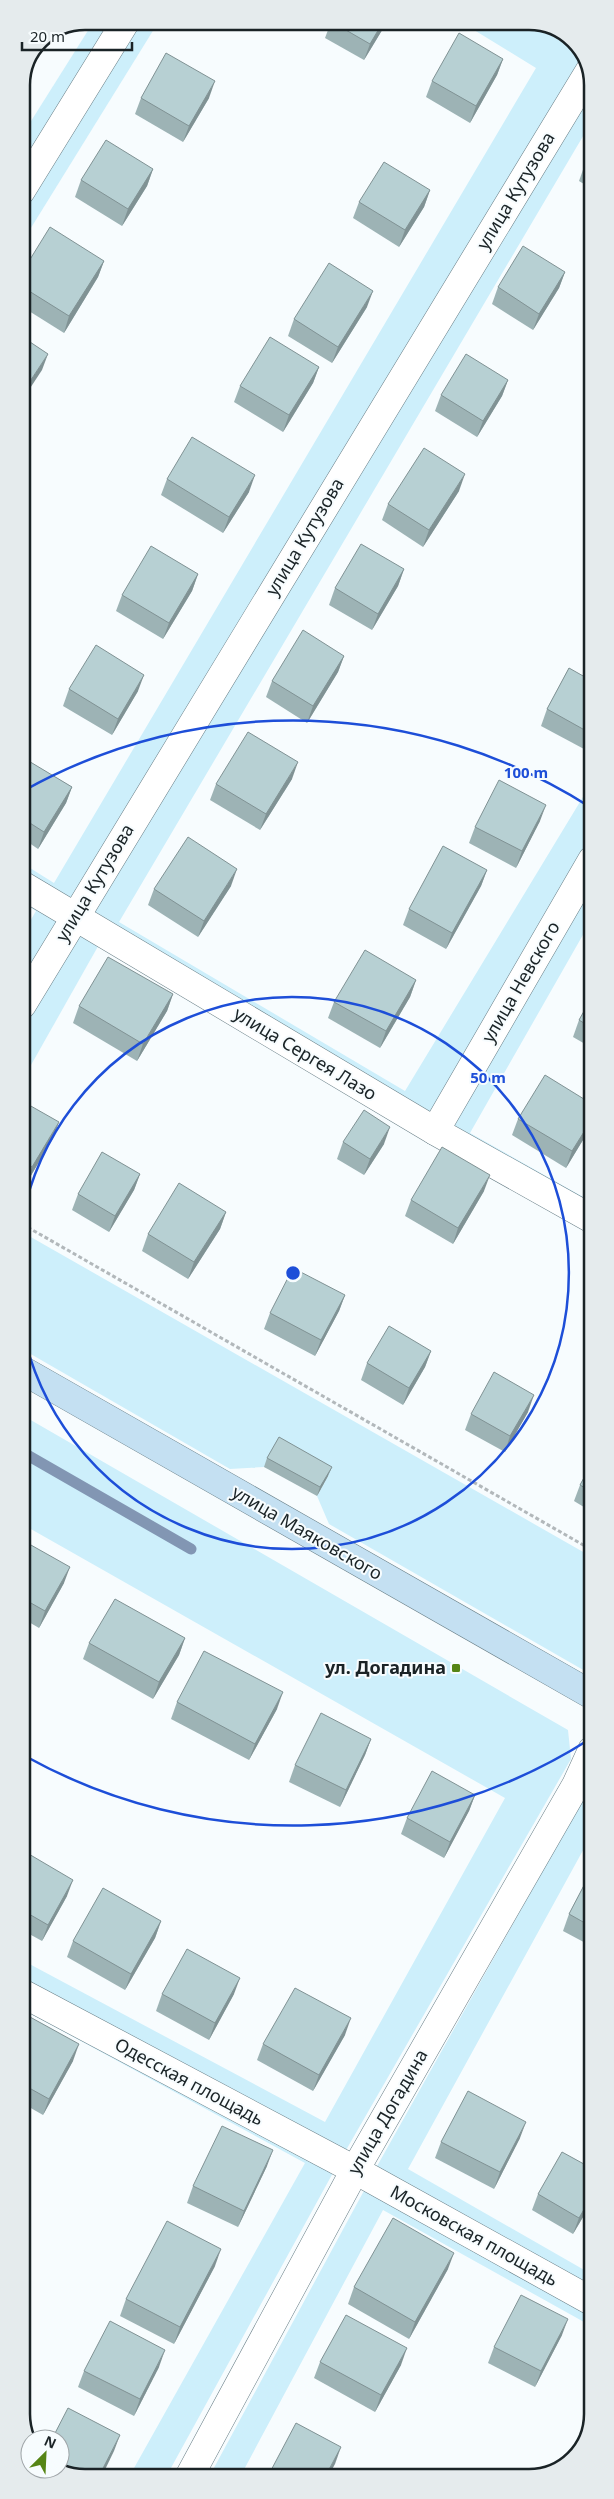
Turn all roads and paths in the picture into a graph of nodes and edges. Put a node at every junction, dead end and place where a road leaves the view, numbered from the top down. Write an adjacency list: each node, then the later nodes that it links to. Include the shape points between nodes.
1 (120, 30): 3 (street)
2 (584, 81): 6 (street, улица Кутузова)
3 (30, 176)
4 (584, 874): 8 (street, улица Невского)
5 (30, 890): 6 (street, улица Сергея Лазо)
6 (74, 917): 7 (street, улица Кутузова); 8 (street, улица Сергея Лазо)
7 (30, 991)
8 (435, 1131): 9 (street, улица Сергея Лазо)
9 (584, 1215)
10 (30, 1229): 12 (path)
11 (30, 1375): 13 (main road, улица Маяковского)
12 (584, 1545)
13 (584, 1690)
14 (584, 1768): 16 (street, улица Догадина)
15 (30, 1997): 16 (street, Одесская площадь)
16 (355, 2170): 17 (street, Московская площадь); 18 (street, улица Догадина)
17 (584, 2297)
18 (193, 2469)

